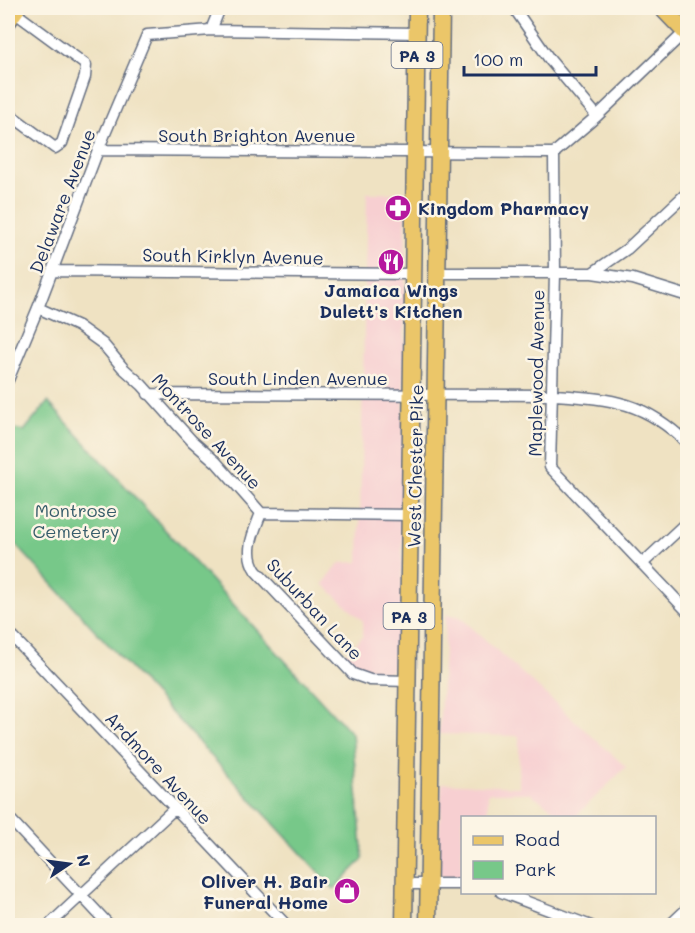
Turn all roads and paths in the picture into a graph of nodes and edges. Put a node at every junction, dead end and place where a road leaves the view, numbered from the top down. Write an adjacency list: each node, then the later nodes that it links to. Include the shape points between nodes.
1 (220, 8): 7 (street)
2 (417, 8): 9 (main road, West Chester Pike / PA 3)
3 (441, 8): 14 (main road, West Chester Pike / PA 3)
4 (514, 8): 11 (street)
5 (662, 8): 8 (main road)
6 (13, 14): 10 (street, via 86,65 62,143 55,148)
7 (211, 30): 9 (street); 12 (street, Delaware Avenue, via 147,34)
8 (686, 32): 11 (street)
9 (417, 33): 13 (main road, West Chester Pike / PA 3)
10 (8, 113)
11 (597, 116): 15 (street)
12 (98, 150): 13 (street, South Brighton Avenue); 17 (street, Delaware Avenue)
13 (415, 152): 14 (street, South Brighton Avenue); 20 (main road, West Chester Pike / PA 3)
14 (439, 152): 15 (street, South Brighton Avenue); 18 (main road, West Chester Pike / PA 3)
15 (554, 153): 21 (street, Maplewood Avenue)
16 (687, 192): 19 (street, via 627,249)
17 (53, 271): 20 (street, South Kirklyn Avenue); 23 (street, Delaware Avenue)
18 (437, 273): 21 (street); 26 (main road, West Chester Pike / PA 3)
19 (592, 273): 21 (street); 22 (street, via 633,279)
20 (414, 274): 27 (main road, West Chester Pike / PA 3)
21 (555, 274): 28 (street, Maplewood Avenue)
22 (687, 296)
23 (38, 308): 24 (street, Delaware Avenue); 25 (street, Montrose Avenue, via 78,326 103,344)
24 (8, 380)
25 (148, 394): 27 (street, South Linden Avenue); 30 (street, Montrose Avenue)
26 (436, 394): 27 (street, South Linden Avenue); 28 (street, South Linden Avenue); 40 (main road, West Chester Pike / PA 3)
27 (412, 395): 31 (main road, West Chester Pike / PA 3)
28 (553, 395): 29 (street, South Linden Avenue, via 623,402 659,421); 33 (street, Maplewood Avenue, via 550,467)
29 (687, 444)
30 (261, 513): 31 (street, Montrose Avenue); 36 (street, Suburban Lane, via 249,546 256,571 353,674 370,680)
31 (410, 515): 36 (main road, West Chester Pike / PA 3)
32 (687, 521): 33 (street)
33 (642, 564): 34 (street, Maplewood Avenue)
34 (687, 612)
35 (8, 632): 37 (street, Ardmore Avenue)
36 (408, 681): 39 (main road, West Chester Pike / PA 3)
37 (174, 809): 42 (street); 47 (street, Ardmore Avenue)
38 (8, 817): 42 (street)
39 (405, 884): 40 (street); 48 (main road, West Chester Pike / PA 3)
40 (428, 884): 41 (street); 49 (main road, West Chester Pike / PA 3)
41 (461, 884)
42 (80, 894): 45 (street); 46 (street)
43 (506, 894): 50 (street)
44 (687, 908): 51 (street)
45 (48, 926)
46 (110, 926)
47 (287, 926)
48 (404, 926)
49 (428, 926)
50 (591, 926)
51 (669, 926)

